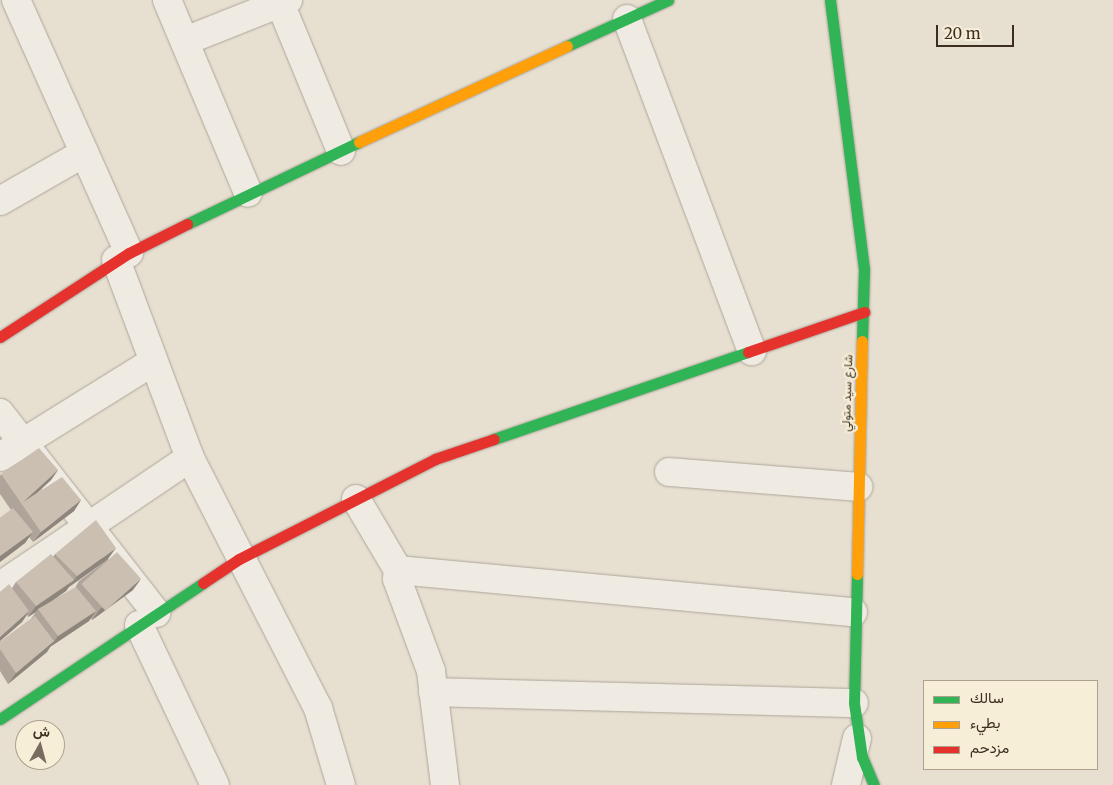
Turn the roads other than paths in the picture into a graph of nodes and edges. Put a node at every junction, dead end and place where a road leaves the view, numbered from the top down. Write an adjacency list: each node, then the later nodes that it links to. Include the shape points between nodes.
1 (16, 0): 9 (street)
2 (167, 0): 7 (street)
3 (668, 0): 6 (street)
4 (830, 0): 13 (street, شارع سيد متولي, via 864,269)
5 (284, 2): 7 (street); 8 (street)
6 (627, 20): 8 (street); 15 (street)
7 (185, 40): 11 (street)
8 (341, 151): 11 (street)
9 (84, 153): 10 (street); 12 (street)
10 (3, 191)
11 (248, 193): 12 (street)
12 (123, 256): 14 (street); 16 (street)
13 (864, 312): 15 (street); 22 (street, شارع سيد متولي)
14 (0, 337)
15 (752, 350): 23 (street, via 435,459)
16 (151, 363): 18 (street); 20 (street)
17 (0, 414): 18 (street)
18 (23, 441): 19 (street); 24 (street)
19 (0, 457)
20 (190, 458): 24 (street); 25 (street)
21 (669, 472): 22 (street)
22 (858, 486): 28 (street, شارع سيد متولي)
23 (356, 499): 25 (street); 26 (street)
24 (89, 522): 27 (street); 29 (street)
25 (239, 558): 29 (street); 35 (street, via 318,708)
26 (398, 570): 28 (street); 30 (street)
27 (0, 586)
28 (853, 612): 31 (street, شارع سيد متولي)
29 (148, 619): 32 (street); 34 (street)
30 (433, 692): 31 (street); 36 (street)
31 (854, 703): 33 (street, شارع سيد متولي)
32 (2, 712)
33 (857, 738): 37 (street); 38 (street, شارع سيد متولي)
34 (215, 785)
35 (341, 785)
36 (444, 785)
37 (846, 785)
38 (874, 785)

